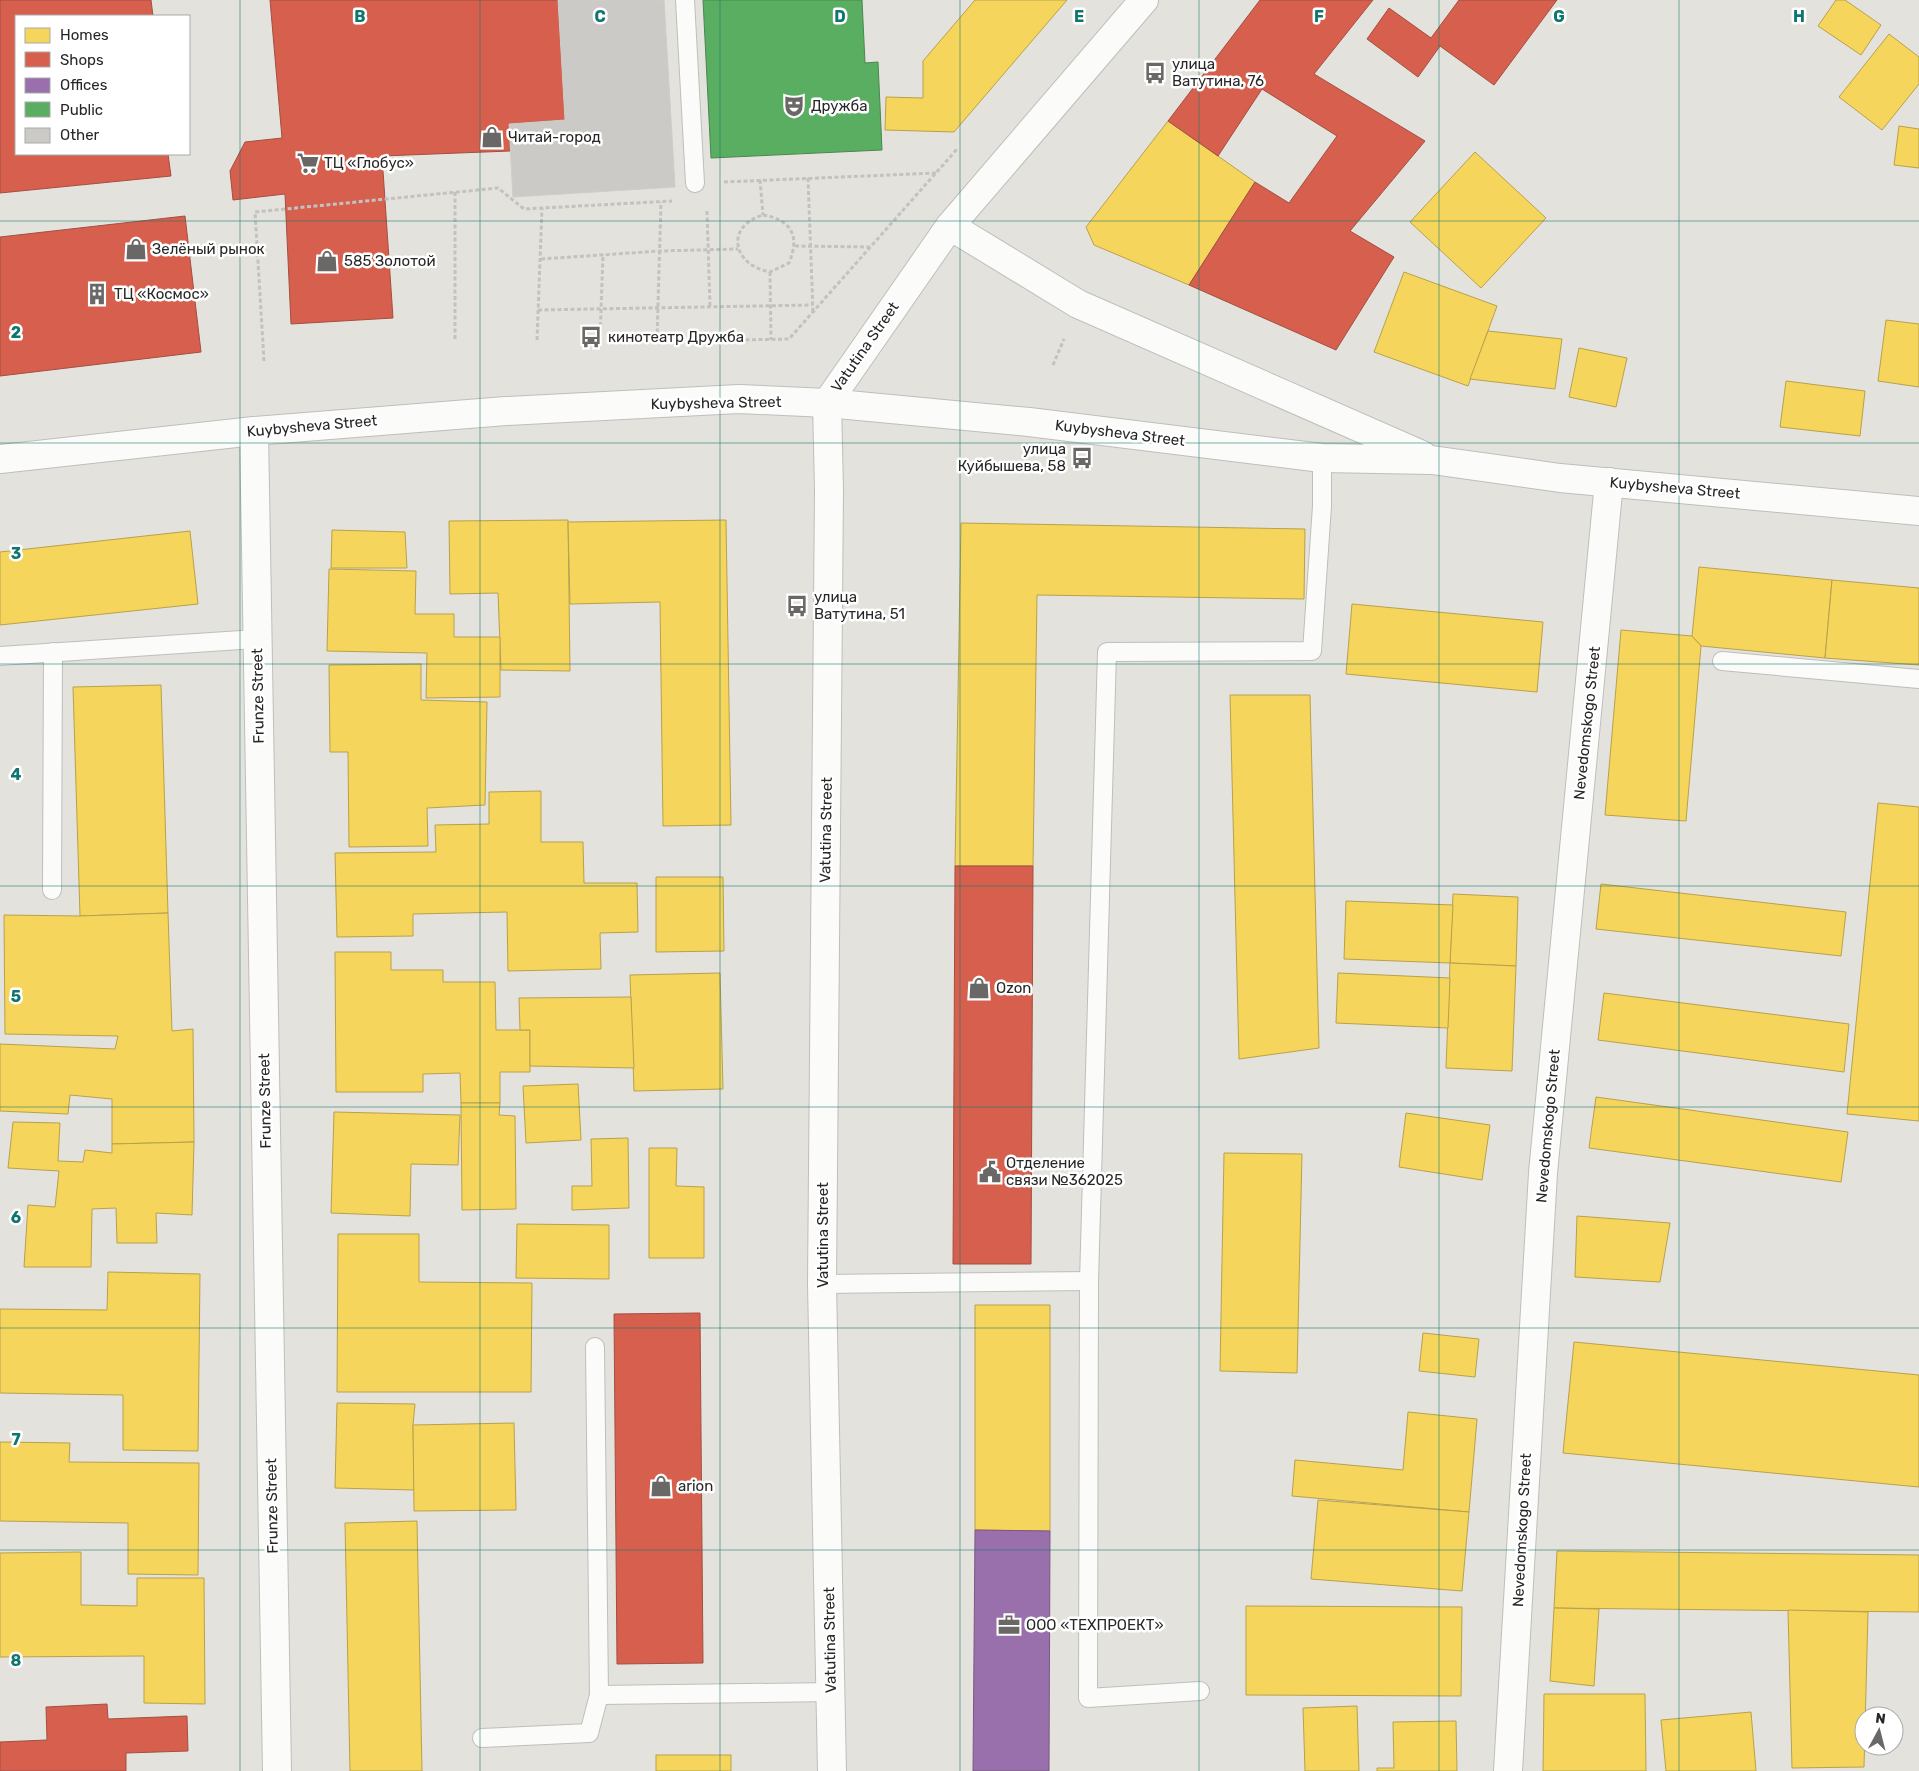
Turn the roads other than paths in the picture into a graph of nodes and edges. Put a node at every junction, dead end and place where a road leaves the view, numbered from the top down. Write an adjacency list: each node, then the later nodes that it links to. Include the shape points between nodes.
1 (685, 0): 3 (lane)
2 (1144, 0): 4 (street, Vatutina Street)
3 (700, 183)
4 (950, 226): 5 (street, Vatutina Street); 9 (street, Kuybysheva Street, via 1078,304)
5 (827, 403): 6 (street, Kuybysheva Street, via 739,399 506,411); 7 (street, Kuybysheva Street, via 1029,422); 19 (street, Vatutina Street)
6 (254, 431): 8 (street, Kuybysheva Street); 12 (street, Frunze Street)
7 (1322, 458): 9 (street, Kuybysheva Street); 18 (lane, via 1312,651 1107,652)
8 (0, 459)
9 (1432, 460): 10 (street, Kuybysheva Street)
10 (1609, 482): 11 (street, Kuybysheva Street); 27 (street, Nevedomskogo Street, via 1543,1173)
11 (1919, 511)
12 (257, 639): 13 (lane); 25 (street, Frunze Street)
13 (53, 652): 14 (lane); 17 (lane)
14 (0, 656)
15 (1722, 661): 16 (lane)
16 (1919, 679)
17 (52, 890)
18 (1089, 1281): 19 (lane); 21 (lane, via 1088,1698)
19 (822, 1284): 22 (street, Vatutina Street)
20 (594, 1347): 23 (lane)
21 (1200, 1691)
22 (832, 1692): 23 (lane); 26 (street, Vatutina Street)
23 (599, 1695): 24 (lane, via 589,1733)
24 (482, 1738)
25 (277, 1771)
26 (832, 1771)
27 (1508, 1771)

